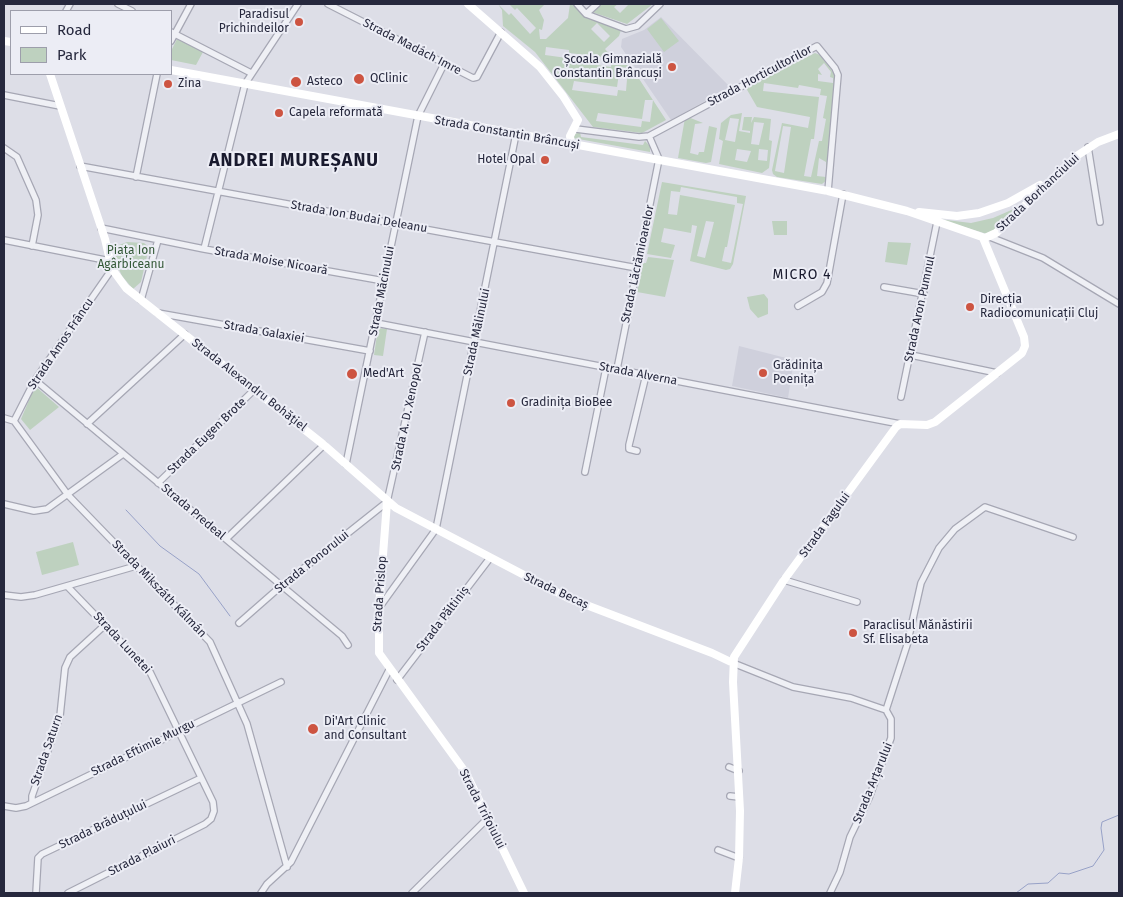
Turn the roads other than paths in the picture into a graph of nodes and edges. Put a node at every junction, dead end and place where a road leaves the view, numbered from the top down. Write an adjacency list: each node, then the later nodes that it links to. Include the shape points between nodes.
1 (118, 4): 9 (street)
2 (191, 4): 12 (street)
3 (298, 4): 15 (street)
4 (328, 4): 13 (street, Strada Madách Imre)
5 (468, 4): 11 (main road)
6 (577, 4): 10 (street)
7 (597, 4): 10 (street)
8 (660, 4): 10 (street, via 630,29)
9 (130, 10)
10 (586, 14)
11 (501, 32): 13 (street, Strada Madách Imre, via 476,78); 22 (main road, via 540,67 563,96 578,118)
12 (173, 33): 15 (street)
13 (444, 64): 21 (street, Strada Măcinului)
14 (172, 70): 18 (main road, Strada Constantin Brâncuși)
15 (252, 73): 18 (street)
16 (50, 75): 20 (main road)
17 (157, 75): 33 (street)
18 (245, 84): 21 (main road, Strada Constantin Brâncuși); 35 (street)
19 (4, 95): 20 (street)
20 (60, 106): 32 (main road)
21 (418, 116): 23 (main road, Strada Constantin Brâncuși); 40 (street, Strada Măcinului)
22 (576, 129): 25 (street); 26 (main road); 27 (main road, via 569,139)
23 (516, 134): 26 (main road, Strada Constantin Brâncuși); 45 (street, Strada Mălinului)
24 (1119, 134): 28 (main road, Strada Borhanciului)
25 (649, 136): 30 (street); 34 (street, Strada Horticultorilor, via 817,46 838,75)
26 (559, 142): 27 (main road, Strada Constantin Brâncuși)
27 (571, 144): 30 (main road, Strada Constantin Brâncuși)
28 (1088, 147): 31 (main road, Strada Borhanciului); 39 (street)
29 (4, 148): 46 (street, via 17,157 36,200 38,215)
30 (659, 159): 34 (main road, Strada Constantin Brâncuși); 49 (street, Strada Lăcrămioarelor)
31 (1066, 165): 37 (main road, via 1027,194 988,211 957,216); 42 (main road, Strada Borhanciului)
32 (80, 166): 33 (street, Strada Ion Budai Deleanu); 41 (main road)
33 (136, 177): 35 (street, Strada Ion Budai Deleanu)
34 (828, 191): 36 (main road, Strada Constantin Brâncuși)
35 (219, 192): 40 (street, Strada Ion Budai Deleanu); 47 (street)
36 (843, 194): 37 (main road, Strada Constantin Brâncuși); 55 (street, via 827,283 822,292)
37 (907, 211): 38 (main road, Strada Constantin Brâncuși)
38 (938, 222): 42 (main road, Strada Constantin Brâncuși); 52 (street, Strada Aron Pumnul)
39 (1100, 222)
40 (396, 223): 45 (street, Strada Ion Budai Deleanu); 50 (street, Strada Măcinului)
41 (101, 228): 44 (street); 48 (main road)
42 (986, 237): 54 (street, via 1038,255); 65 (main road, via 1025,346 1020,356)
43 (4, 240): 46 (street)
44 (158, 240): 47 (street, Strada Moise Nicoară); 53 (street)
45 (495, 242): 49 (street, Strada Ion Budai Deleanu); 60 (street, Strada Mălinului)
46 (32, 246): 48 (street)
47 (204, 250): 50 (street, Strada Moise Nicoară)
48 (111, 265): 53 (main road, Strada Alexandru Bohățiel, via 118,280); 67 (street, Strada Amos Frâncu)
49 (637, 268): 64 (street, Strada Lăcrămioarelor)
50 (384, 281): 57 (street, Strada Măcinului)
51 (884, 287): 52 (street)
52 (924, 294): 62 (street, Strada Aron Pumnul)
53 (141, 300): 56 (main road, Strada Alexandru Bohățiel)
54 (1119, 304)
55 (798, 306)
56 (157, 313): 59 (main road, Strada Alexandru Bohățiel); 61 (street, Strada Galaxiei)
57 (376, 323): 58 (street, Strada Alverna); 61 (street, Strada Măcinului)
58 (425, 332): 60 (street, Strada Alverna); 81 (street, Strada A. D. Xenopol)
59 (185, 334): 68 (main road, Strada Alexandru Bohățiel); 72 (street)
60 (475, 342): 63 (street, Strada Alverna); 83 (street, Strada Mălinului)
61 (370, 351): 77 (street, Strada Măcinului)
62 (911, 355): 65 (street); 69 (street, Strada Aron Pumnul)
63 (606, 368): 64 (street, Strada Alverna); 78 (street)
64 (617, 369): 66 (street, Strada Alverna)
65 (997, 373): 73 (main road, via 930,424)
66 (646, 375): 73 (street, Strada Alverna); 75 (street, via 628,445)
67 (35, 380): 71 (street, Strada Amos Frâncu); 72 (street, Strada Predeal)
68 (255, 389): 74 (main road, Strada Alexandru Bohățiel); 79 (street, Strada Eugen Brote)
69 (901, 397)
70 (4, 418): 71 (street)
71 (14, 421): 80 (street, Strada Mikszáth Kálmán)
72 (87, 424): 76 (street, Strada Predeal)
73 (900, 424): 88 (main road, Strada Fagului)
74 (324, 445): 77 (main road, Strada Alexandru Bohățiel); 85 (street)
75 (636, 451)
76 (123, 454): 79 (street, Strada Predeal); 80 (street)
77 (346, 464): 81 (main road, Strada Alexandru Bohățiel)
78 (585, 472)
79 (158, 483): 85 (street, Strada Predeal)
80 (68, 495): 82 (street, via 42,510); 87 (street, Strada Mikszáth Kálmán)
81 (387, 502): 83 (main road, Strada Becaș); 90 (street, Strada Ponorului); 93 (main road, Strada Prislop)
82 (4, 504)
83 (436, 530): 86 (main road, Strada Becaș); 93 (street)
84 (1073, 537): 102 (street, via 985,507 955,529 940,548 921,583 907,645)
85 (226, 539): 90 (street, Strada Predeal)
86 (490, 558): 97 (main road, Strada Becaș, via 568,598); 99 (street, Strada Păltiniș)
87 (136, 566): 89 (street); 101 (street, Strada Mikszáth Kálmán, via 207,638)
88 (784, 580): 92 (street); 97 (main road, Strada Fagului)
89 (68, 587): 91 (street, via 28,596); 95 (street, Strada Lunetei)
90 (280, 587): 94 (street, Strada Ponorului); 96 (street, Strada Predeal, via 342,636)
91 (4, 595)
92 (857, 602)
93 (379, 608): 98 (main road, Strada Prislop, via 377,650)
94 (239, 623)
95 (106, 625): 103 (street, Strada Lunetei, via 150,672); 109 (street, Strada Saturn, via 67,662 60,716)
96 (348, 645)
97 (732, 663): 102 (street, via 793,687 851,698); 105 (main road)
98 (389, 670): 99 (main road, Strada Prislop); 115 (street)
99 (397, 680): 112 (main road, Strada Trifoiului, via 463,769)
100 (280, 682): 101 (street, Strada Eftimie Murgu)
101 (238, 702): 103 (street, Strada Eftimie Murgu); 115 (street, Strada Mikszáth Kálmán, via 251,735)
102 (886, 710): 122 (street, Strada Arțarului, via 893,725 891,738)
103 (179, 731): 106 (street, Strada Lunetei); 109 (street, Strada Eftimie Murgu)
104 (729, 767): 105 (street)
105 (739, 770): 108 (main road)
106 (200, 778): 111 (street, Strada Lunetei, via 213,802); 116 (street, Strada Brăduțului, via 42,854 38,858)
107 (730, 796): 108 (street)
108 (740, 797): 114 (main road)
109 (32, 802): 110 (street, Strada Eftimie Murgu, via 21,808)
110 (4, 806)
111 (213, 815): 117 (street, Strada Plaiuri, via 205,824)
112 (488, 818): 119 (street); 120 (main road, Strada Trifoiului)
113 (718, 850): 114 (street)
114 (739, 858): 121 (main road)
115 (286, 867): 118 (street)
116 (36, 893)
117 (68, 893)
118 (261, 893)
119 (412, 893)
120 (524, 893)
121 (735, 893)
122 (830, 893)

